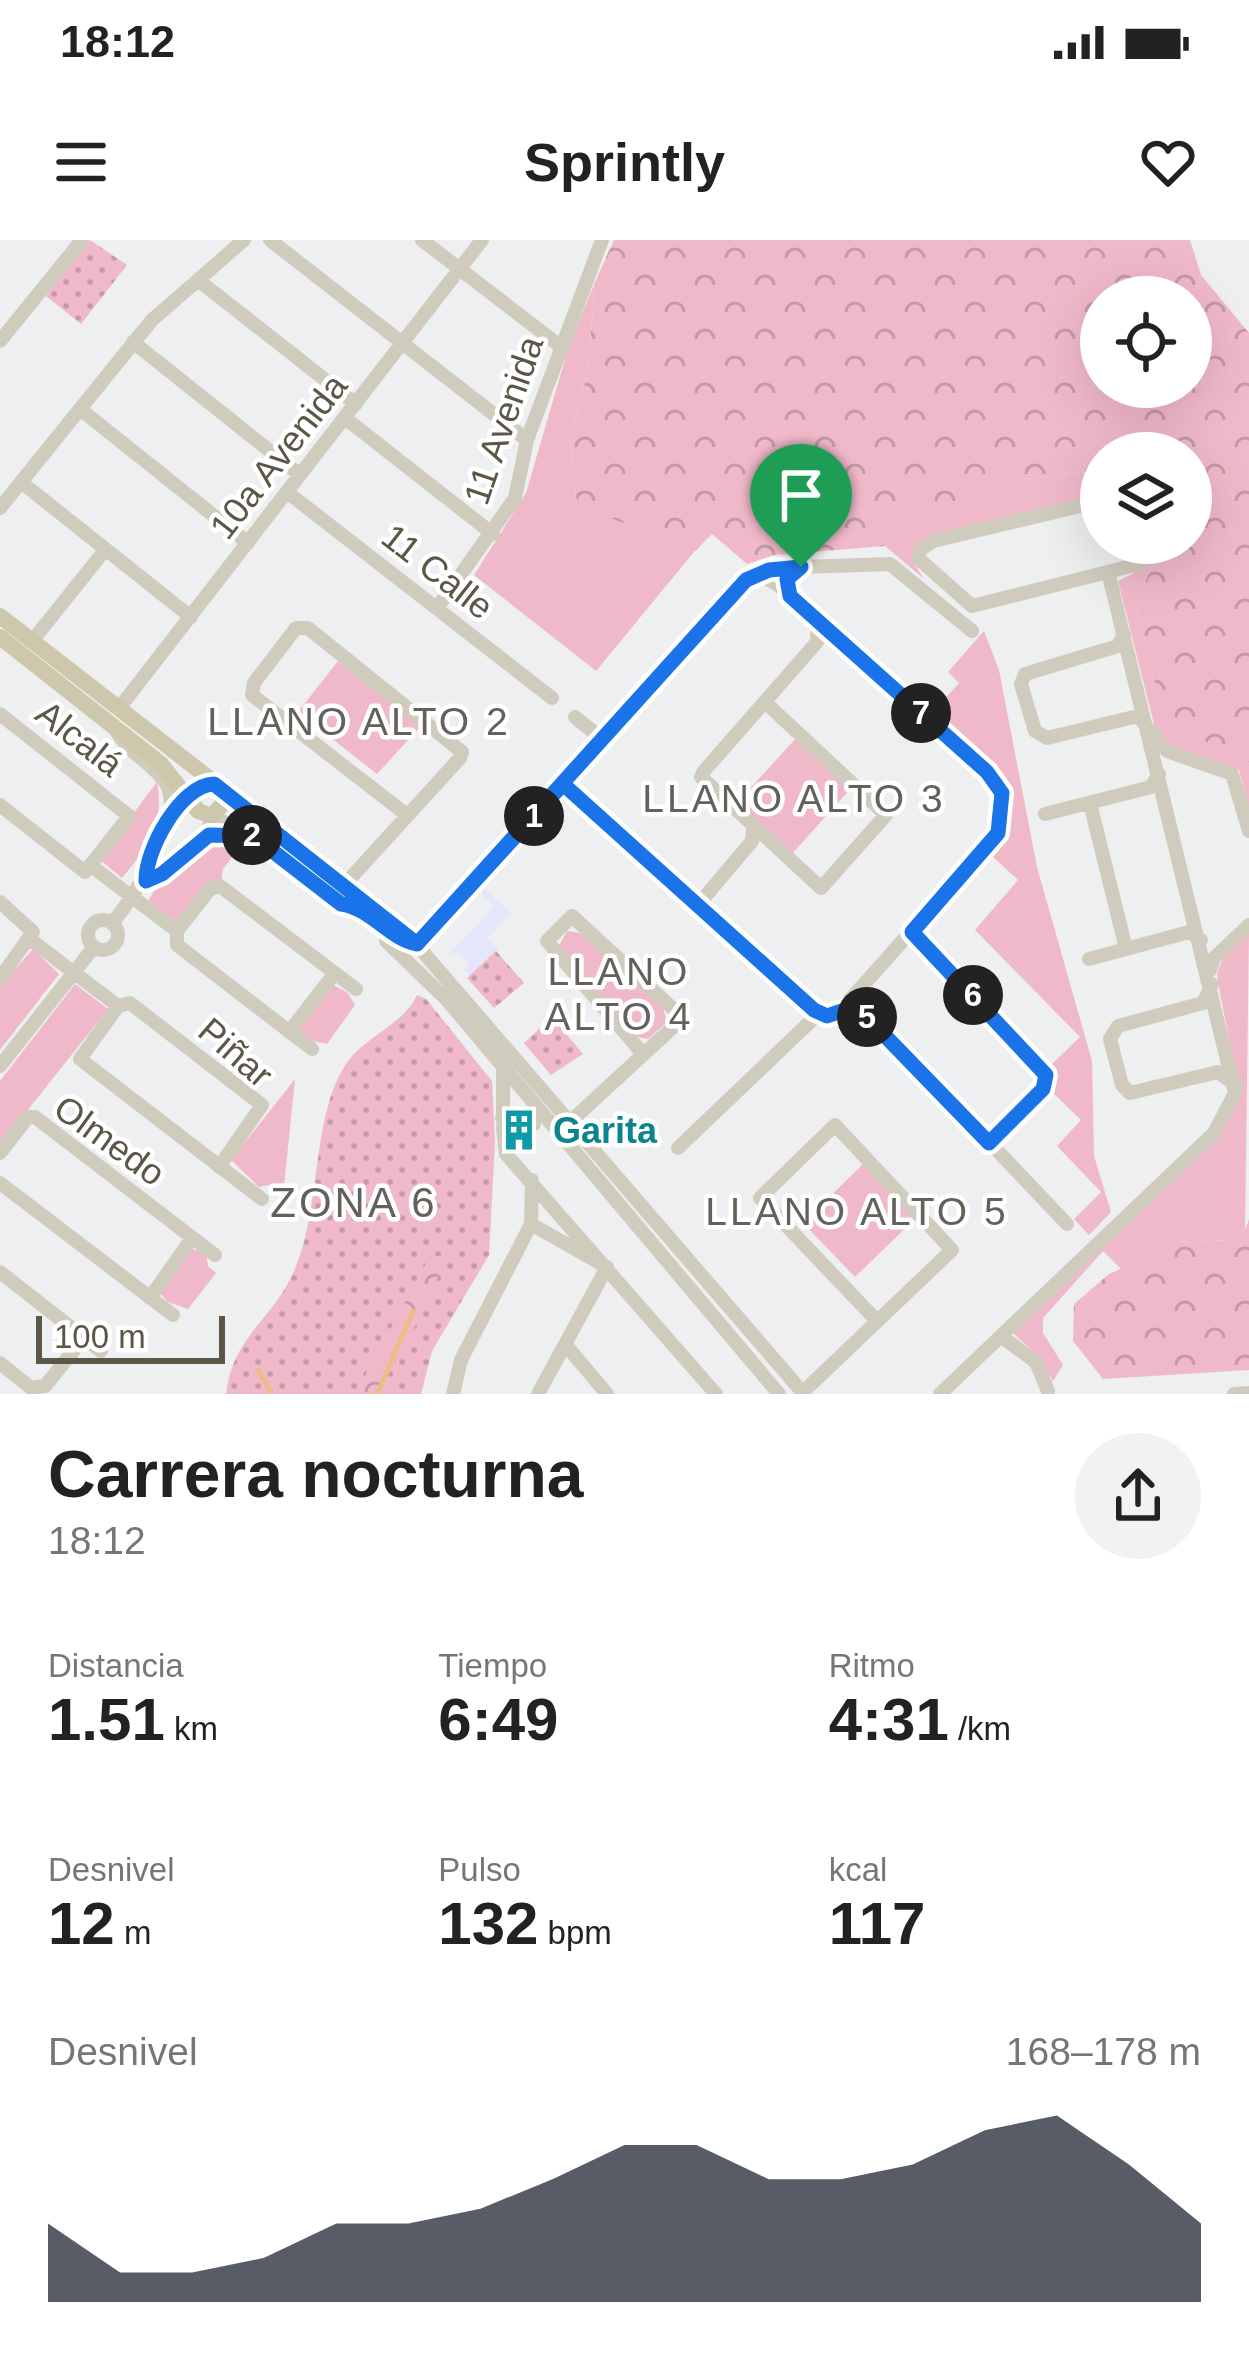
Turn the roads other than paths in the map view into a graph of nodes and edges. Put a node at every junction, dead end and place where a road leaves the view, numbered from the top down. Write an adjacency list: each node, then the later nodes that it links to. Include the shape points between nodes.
1 (82, 240): 9 (street)
2 (244, 240): 8 (street)
3 (270, 240): 11 (street)
4 (422, 240): 7 (street)
5 (482, 240): 7 (street, 10a Avenida)
6 (602, 240): 12 (street, 11 Avenida)
7 (459, 269): 11 (street, 10a Avenida); 12 (street)
8 (198, 280): 10 (street); 13 (street)
9 (3, 332)
10 (133, 342): 14 (street); 17 (street)
11 (403, 343): 13 (street, 10a Avenida); 16 (street)
12 (560, 346): 16 (street, 11 Avenida)
13 (356, 404): 15 (street, 10a Avenida)
14 (80, 409): 18 (street); 23 (street)
15 (345, 418): 17 (street, 10a Avenida); 22 (street)
16 (527, 440): 22 (street, 11 Avenida, via 515,498)
17 (300, 475): 19 (street, 10a Avenida)
18 (21, 482): 21 (street); 24 (street)
19 (287, 492): 23 (street, 10a Avenida); 30 (street, 11 Calle)
20 (1080, 506): 28 (street, via 933,541 919,559 972,606)
21 (0, 508)
22 (493, 534): 30 (street, 11 Avenida)
23 (248, 542): 32 (street, 10a Avenida)
24 (105, 550): 32 (street); 37 (street)
25 (1139, 564): 28 (street)
26 (801, 567): 27 (street); 29 (street, via 787,579); 35 (street, via 895,566)
27 (754, 575): 29 (street); 45 (street)
28 (1108, 576): 34 (street)
29 (790, 596): 33 (street)
30 (437, 608): 38 (street, 11 Calle)
31 (0, 616): 37 (main road)
32 (191, 617): 40 (street, 10a Avenida)
33 (815, 618): 39 (street, via 820,638); 72 (street, via 1002,793 998,833)
34 (1124, 630): 44 (street); 44 (street, via 1118,646 1033,669 1021,684 1033,728 1044,738 1133,715)
35 (972, 631)
36 (0, 637): 43 (main road)
37 (33, 640): 40 (main road)
38 (552, 698)
39 (765, 701): 57 (street, via 701,777); 57 (street, via 886,814 821,889)
40 (120, 707): 46 (main road)
41 (0, 714): 63 (street, Alcalá, via 130,815)
42 (575, 717): 45 (street)
43 (115, 728): 46 (main road); 56 (street, via 127,750 164,780)
44 (1148, 731): 47 (street); 58 (street, via 1172,754 1232,774)
45 (602, 739): 48 (street)
46 (166, 756): 49 (main road); 50 (main road)
47 (1159, 774): 51 (street, via 1150,787); 74 (street)
48 (563, 784): 69 (street); 75 (street)
49 (219, 786): 50 (street); 55 (main road, via 226,800); 65 (street)
50 (194, 796): 55 (main road); 56 (street)
51 (1090, 802): 53 (street); 76 (street)
52 (0, 805): 63 (street, via 85,872)
53 (1045, 814)
54 (407, 815): 54 (street, via 460,758 460,747 308,628 296,628 252,694); 65 (street)
55 (212, 816): 59 (street); 60 (street)
56 (168, 817): 61 (street)
57 (753, 829): 69 (street, via 752,841)
58 (1249, 831)
59 (209, 835): 60 (street); 62 (street)
60 (253, 836): 68 (street)
61 (160, 844): 62 (street); 64 (street)
62 (178, 857): 64 (street)
63 (90, 865): 66 (street)
64 (146, 881): 66 (street)
65 (346, 884): 75 (street)
66 (132, 898): 71 (street); 78 (street, via 112,924 91,926 94,947)
67 (0, 902): 73 (street, Piñar, via 30,926)
68 (341, 904): 75 (street); 90 (street, via 420,970)
69 (698, 905): 85 (street)
70 (1249, 925): 81 (street, via 1214,958)
71 (176, 931): 79 (street, via 220,886); 86 (street, via 177,945)
72 (912, 932): 84 (street); 95 (street, via 1046,1075 1043,1089)
73 (32, 940): 78 (street, Piñar); 80 (street)
74 (1201, 940): 76 (street, via 1189,932); 81 (street)
75 (417, 944): 92 (street)
76 (1126, 949): 77 (street)
77 (1089, 959)
78 (74, 973): 83 (street, Piñar); 89 (street)
79 (334, 973): 82 (street); 86 (street)
80 (0, 979)
81 (1211, 980): 91 (street); 91 (street, via 1203,1003 1118,1026 1110,1039 1130,1093 1218,1072)
82 (356, 989)
83 (118, 1006): 99 (street, via 80,1059); 99 (street, Piñar, via 130,1003 262,1106)
84 (840, 1011): 85 (street); 95 (street, via 860,1010)
85 (823, 1015): 97 (street)
86 (289, 1032): 87 (street)
87 (312, 1049)
88 (643, 1054): 88 (street, via 683,1018 572,916 548,941); 92 (street)
89 (0, 1066)
90 (503, 1066): 93 (street); 94 (street)
91 (1235, 1085): 112 (street, via 1214,1132)
92 (571, 1121): 118 (street)
93 (503, 1122): 94 (street, via 522,1116); 96 (street)
94 (530, 1126): 96 (street); 123 (street)
95 (989, 1143): 103 (street)
96 (505, 1147): 100 (street)
97 (678, 1148)
98 (0, 1153): 105 (street, Olmedo, via 35,1117)
99 (219, 1167): 102 (street)
100 (532, 1180): 104 (street); 107 (street)
101 (0, 1183): 109 (street)
102 (262, 1199)
103 (1067, 1224)
104 (531, 1225): 107 (street); 119 (street, via 461,1360)
105 (192, 1238): 106 (street, Olmedo); 109 (street)
106 (215, 1255)
107 (607, 1267): 114 (street); 122 (street)
108 (0, 1272): 113 (street)
109 (150, 1298): 110 (street)
110 (173, 1315)
111 (878, 1321): 111 (street, via 952,1247 835,1125 760,1198); 118 (street)
112 (1002, 1337): 117 (street, via 1036,1363); 124 (street)
113 (84, 1338): 115 (street); 116 (street, via 45,1387 31,1388)
114 (565, 1344): 120 (street); 121 (street)
115 (101, 1351)
116 (0, 1364)
117 (1048, 1391)
118 (803, 1393)
119 (453, 1394)
120 (538, 1394)
121 (607, 1394)
122 (716, 1394)
123 (779, 1394)
124 (940, 1394)
125 (1234, 1394): 126 (street)
126 (1249, 1394)

